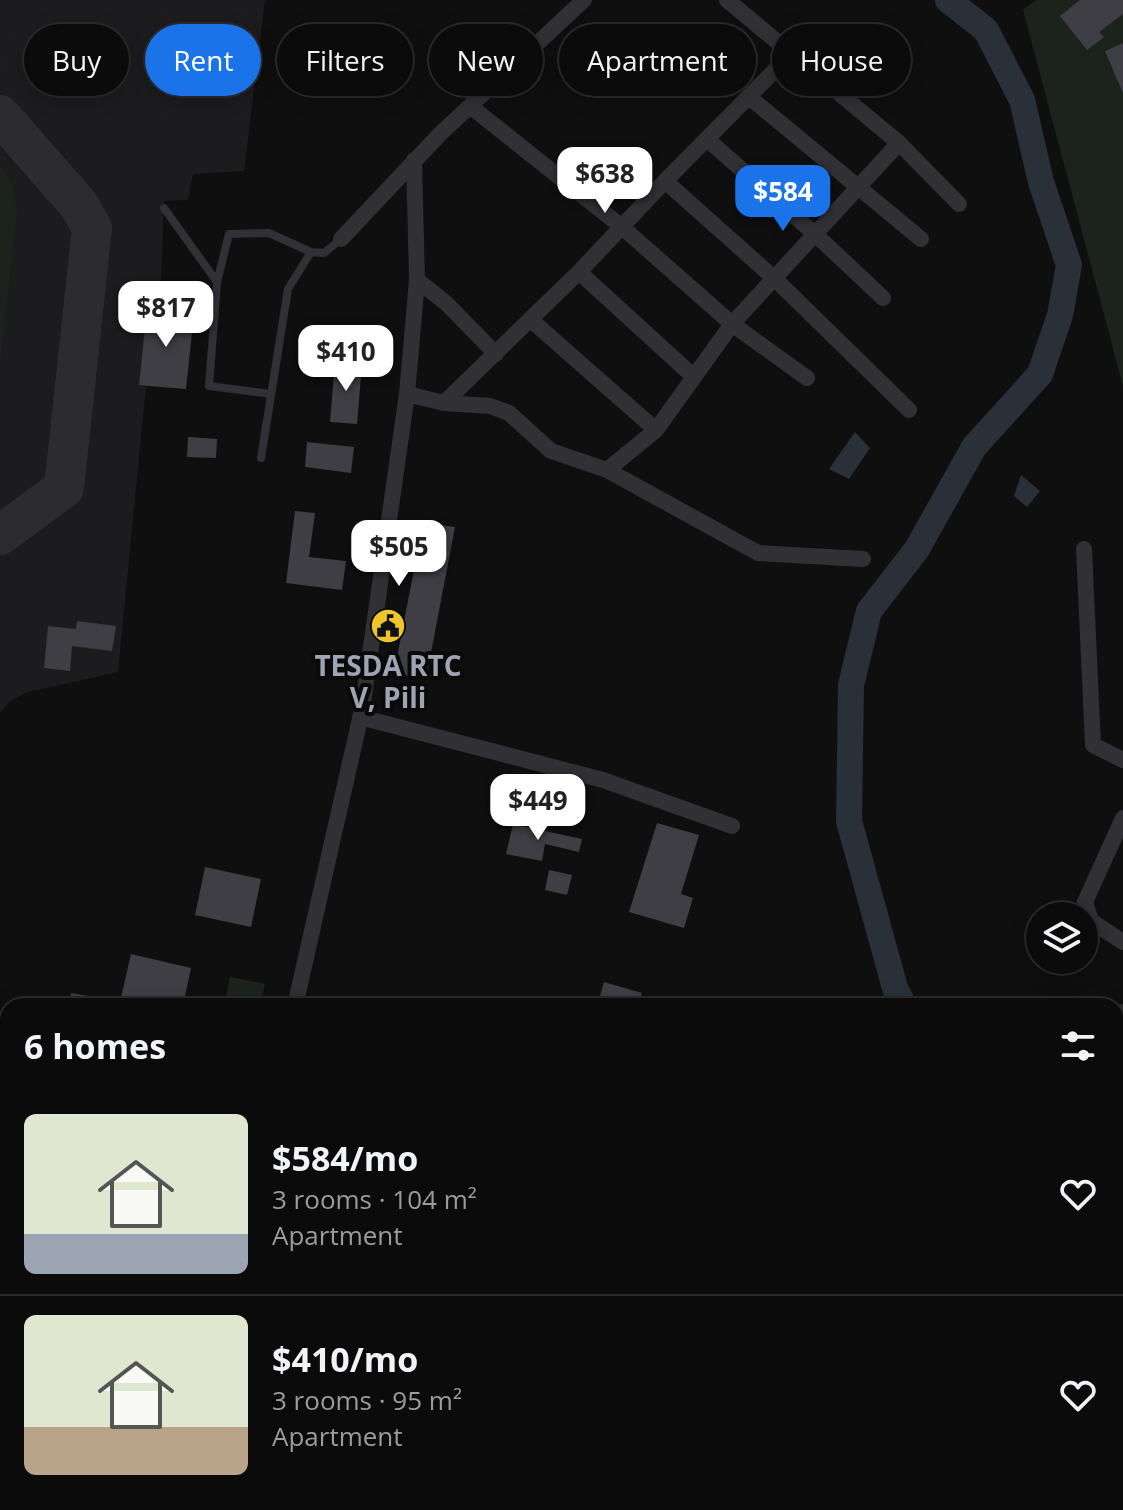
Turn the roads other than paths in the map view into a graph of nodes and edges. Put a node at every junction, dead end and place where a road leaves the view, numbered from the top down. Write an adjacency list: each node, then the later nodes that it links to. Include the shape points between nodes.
1 (584, 0): 7 (street)
2 (727, 0): 3 (street)
3 (772, 37)
4 (772, 73): 6 (street)
5 (843, 96): 9 (street)
6 (749, 97): 8 (street); 12 (street)
7 (470, 106): 10 (street); 15 (street)
8 (708, 140): 11 (street); 16 (street)
9 (899, 143): 12 (street); 13 (street)
10 (414, 160): 17 (street); 22 (street)
11 (665, 181): 15 (street); 21 (street)
12 (859, 187): 16 (street); 18 (street)
13 (959, 204)
14 (164, 208): 23 (lane)
15 (622, 227): 20 (street); 26 (street)
16 (815, 234): 21 (street); 24 (street)
17 (341, 239): 19 (lane, via 324,253)
18 (921, 239)
19 (311, 252): 23 (lane, via 269,233 229,234); 30 (lane, via 288,289)
20 (579, 272): 25 (street); 28 (street)
21 (775, 279): 26 (street); 33 (street)
22 (417, 280): 27 (street); 31 (street)
23 (217, 282): 30 (lane, via 209,386)
24 (883, 298)
25 (531, 320): 27 (street); 34 (street)
26 (732, 324): 28 (street); 29 (street)
27 (496, 354): 32 (street)
28 (694, 377): 34 (street)
29 (807, 378)
30 (271, 394): 35 (lane)
31 (407, 394): 32 (street); 39 (street)
32 (444, 403): 36 (street, via 490,406 509,413 551,451)
33 (909, 410)
34 (656, 430): 36 (street)
35 (261, 458)
36 (607, 470): 38 (street, via 758,553)
37 (1084, 549): 40 (street, via 1093,745)
38 (863, 559)
39 (360, 717): 42 (street, via 603,780); 44 (street)
40 (1123, 760)
41 (1123, 818): 43 (street, via 1085,902 1091,921)
42 (732, 826)
43 (1123, 942)
44 (297, 998)

